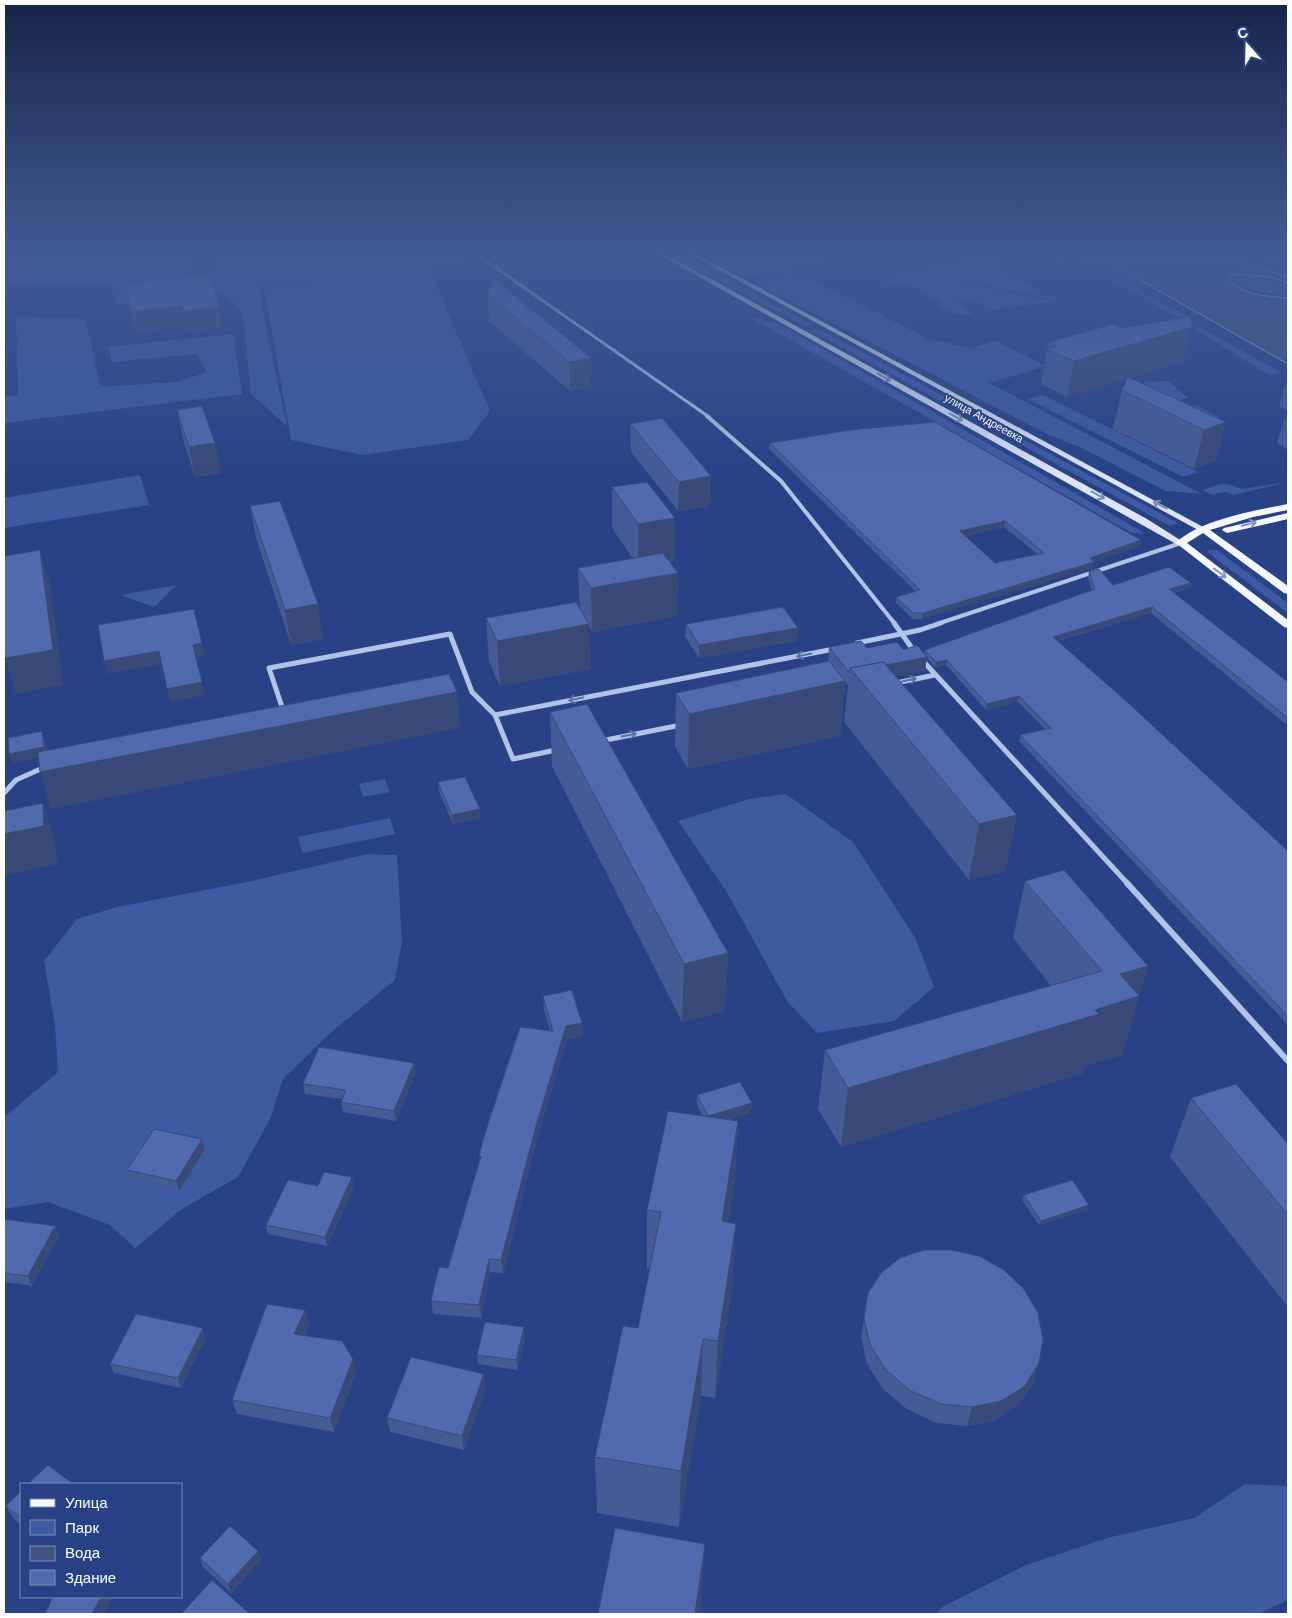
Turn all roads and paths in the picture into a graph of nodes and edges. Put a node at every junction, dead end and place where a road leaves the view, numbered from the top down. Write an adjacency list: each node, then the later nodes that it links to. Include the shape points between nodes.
1 (580, 327): 12 (street, via 715,421 748,449 780,482)
2 (794, 327): 5 (main road, улица Андреевка)
3 (810, 327): 5 (main road)
4 (816, 327): 8 (main road, улица Андреевка, one-way to 4)
5 (797, 328): 9 (main road, улица Андреевка, one-way to 9)
6 (1288, 507): 8 (main road, via 1251,514)
7 (1288, 516): 8 (main road, one-way to 7)
8 (1206, 532): 9 (main road); 10 (main road, улица Андреевка)
9 (1181, 543): 11 (main road, улица Андреевка, one-way to 11); 12 (street)
10 (1288, 591)
11 (1288, 624)
12 (903, 634): 13 (street); 15 (street)
13 (855, 644)
14 (839, 647): 17 (street, one-way to 17)
15 (935, 675): 16 (street, one-way to 15); 24 (street)
16 (886, 685)
17 (495, 715): 18 (street, via 472,692 450,634 269,668); 21 (street, via 513,759)
18 (286, 720)
19 (690, 723): 20 (street, one-way to 19)
20 (594, 742)
21 (558, 750)
22 (50, 766): 23 (street, via 40,767 16,780)
23 (4, 793)
24 (1288, 1061)

